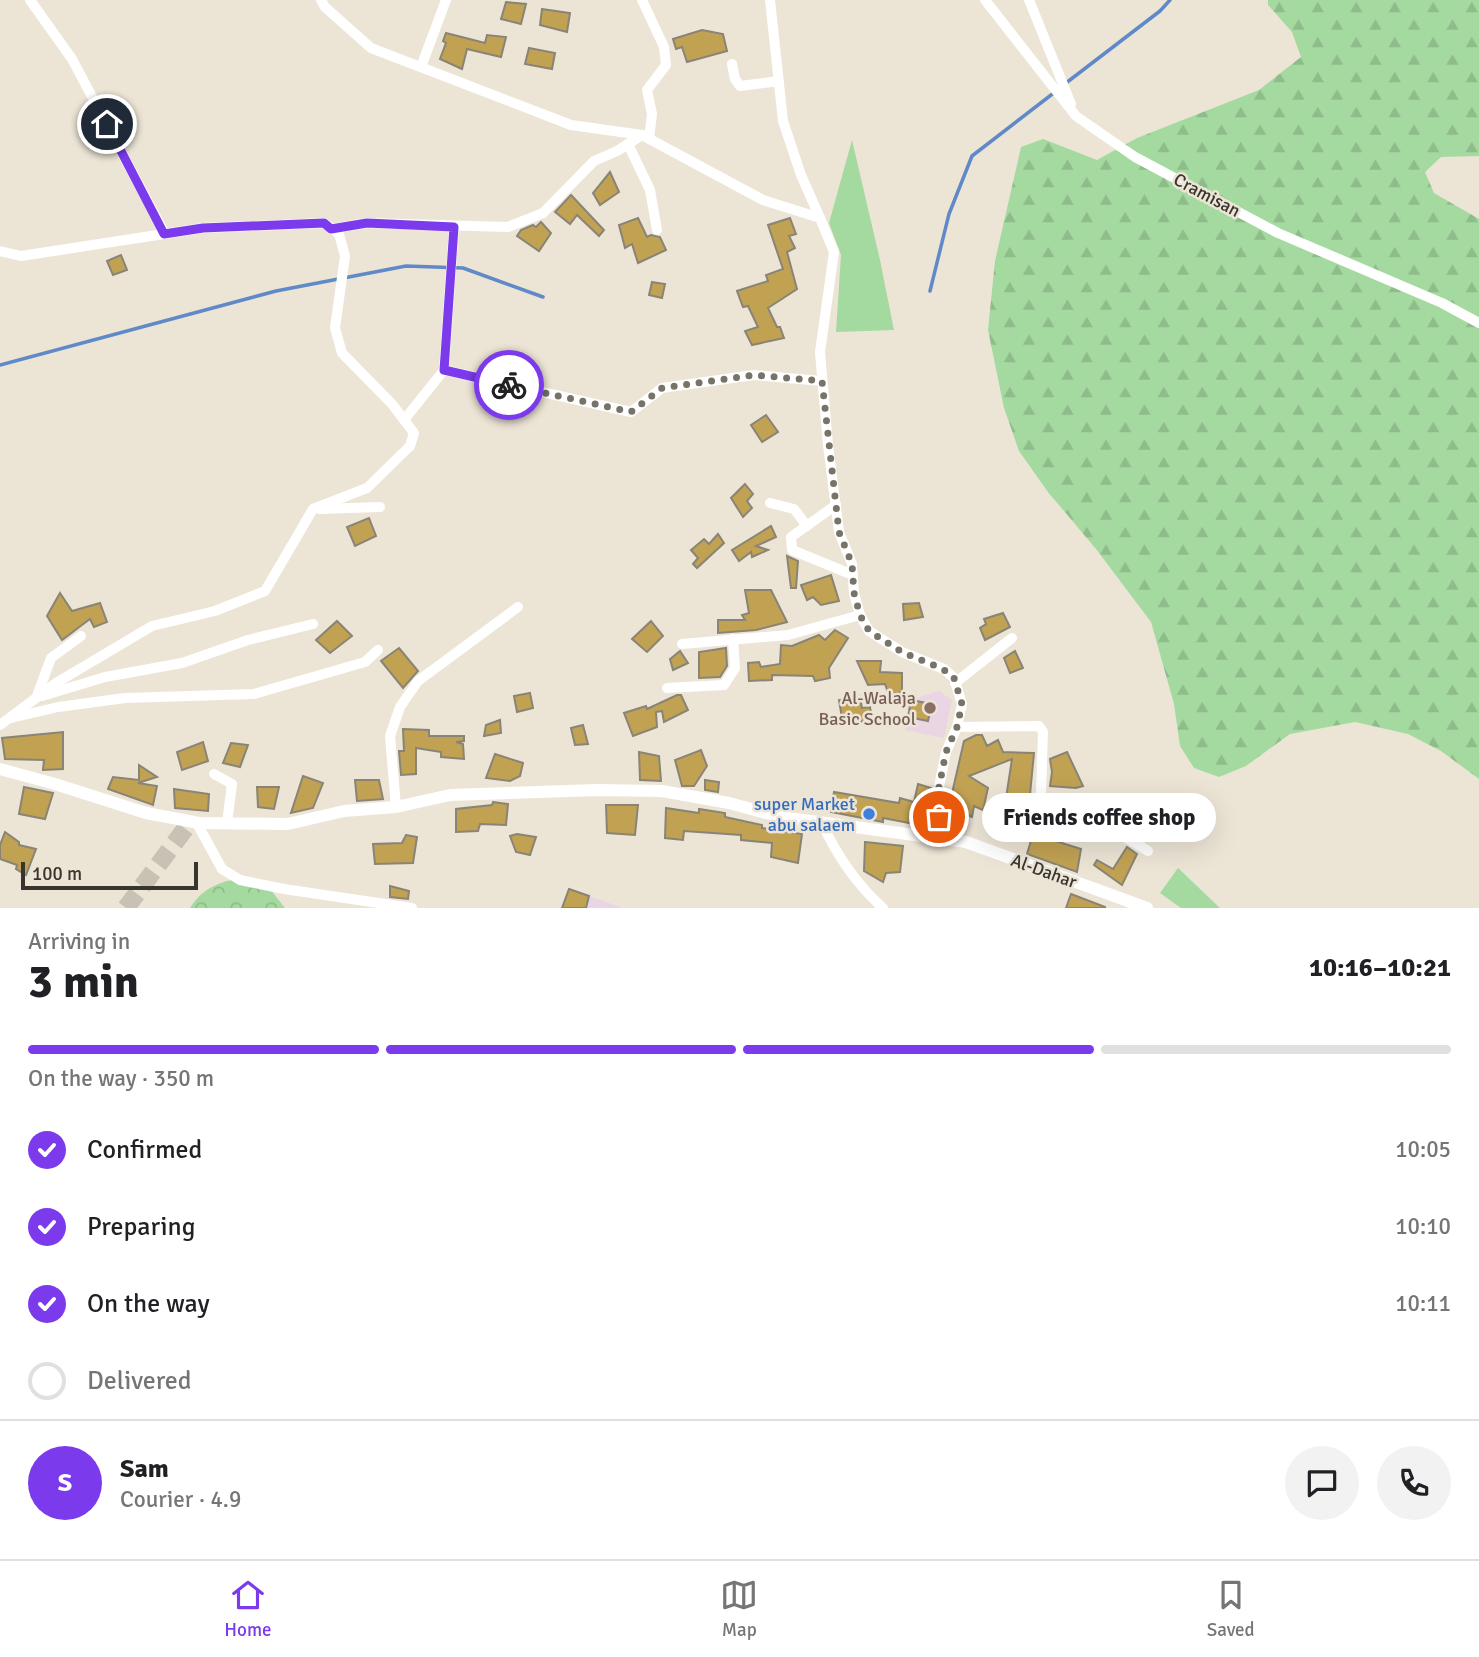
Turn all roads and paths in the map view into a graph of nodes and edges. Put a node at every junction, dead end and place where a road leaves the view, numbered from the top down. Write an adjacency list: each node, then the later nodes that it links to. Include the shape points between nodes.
1 (30, 0): 18 (street, via 72,59)
2 (321, 0): 9 (street, via 371,48)
3 (446, 0): 9 (street)
4 (642, 0): 12 (street, via 664,47 666,65 647,90 652,114)
5 (770, 0): 10 (street)
6 (985, 0): 11 (street, Cramisan)
7 (1029, 0): 11 (street)
8 (732, 64): 10 (street, via 740,86)
9 (421, 67): 12 (street, via 571,124)
10 (779, 80): 14 (street, via 783,121)
11 (1076, 116): 20 (street, Cramisan, via 1135,157 1278,233)
12 (645, 137): 13 (street); 14 (street, via 763,200)
13 (628, 144): 15 (street, via 593,161 543,213 508,228); 17 (street, via 650,190)
14 (820, 218): 22 (street, via 834,252 820,352)
15 (454, 227): 16 (street, via 367,223); 21 (street)
16 (331, 229): 18 (street, via 324,223); 23 (street, via 339,234 345,256 335,328 342,353)
17 (657, 230)
18 (164, 234): 19 (street, via 21,256)
19 (0, 251)
20 (1479, 323)
21 (444, 370): 22 (street, via 631,412 662,388 754,375); 23 (street)
22 (822, 381): 25 (street)
23 (404, 420): 27 (street, via 414,433 410,446 367,488)
24 (770, 503): 28 (street, via 794,509)
25 (836, 505): 28 (street); 29 (street)
26 (380, 507): 27 (street)
27 (313, 509): 40 (street, via 265,591 215,611 152,626)
28 (807, 526): 29 (street, via 791,537 792,550)
29 (853, 575): 31 (street)
30 (518, 607): 45 (street, via 418,681 400,707 390,736)
31 (860, 615): 35 (street, via 788,635); 38 (street, via 869,631 902,652 943,669)
32 (313, 624): 40 (street, via 182,663 105,677)
33 (81, 636): 40 (street, via 51,658)
34 (1012, 638): 38 (street)
35 (733, 639): 36 (street); 39 (street, via 735,668 724,685)
36 (682, 644)
37 (378, 650): 41 (street, via 365,662 254,694 125,698 58,707)
38 (955, 683): 42 (street, via 962,704)
39 (667, 688)
40 (35, 698): 41 (street)
41 (2, 722)
42 (957, 727): 49 (street, via 946,752 937,797); 50 (street, via 1039,726 1043,732 1041,794 1050,812 1084,837 1114,833)
43 (0, 769): 47 (street, Al-Dahar, via 146,814)
44 (214, 774): 48 (street, via 232,784)
45 (396, 807): 46 (street, Al-Dahar, via 450,795 662,791); 48 (street, Al-Dahar, via 344,811 288,824)
46 (821, 821): 49 (street, Al-Dahar); 52 (street, via 856,880)
47 (199, 823): 48 (street, Al-Dahar); 51 (street, via 222,869 240,880)
48 (227, 823)
49 (940, 837): 53 (street, Al-Dahar, via 966,842)
50 (1148, 851)
51 (412, 908)
52 (883, 908)
53 (1147, 908)

